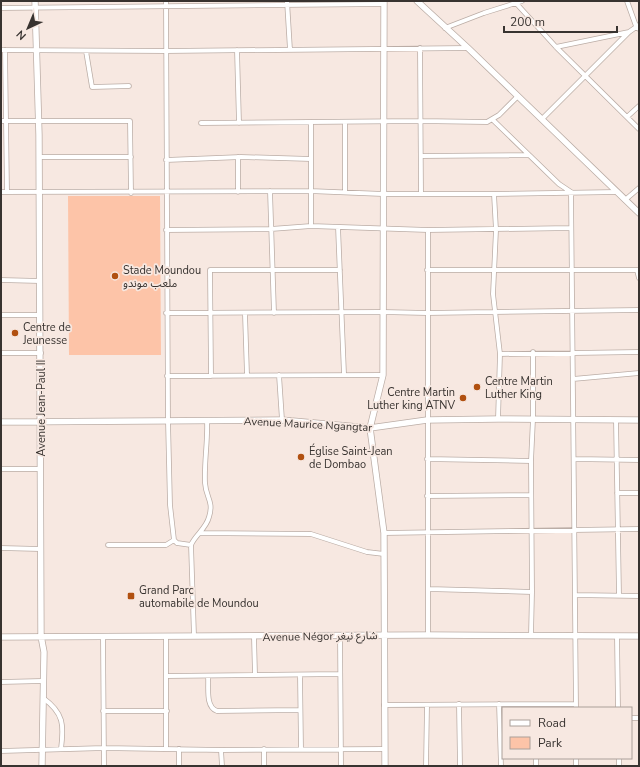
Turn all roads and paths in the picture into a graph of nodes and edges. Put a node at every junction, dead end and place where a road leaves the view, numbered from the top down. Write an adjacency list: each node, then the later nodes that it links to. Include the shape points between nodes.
1 (34, 1): 11 (street, Avenue Jean-Paul II)
2 (166, 1): 9 (street)
3 (417, 1): 13 (street)
4 (522, 1): 6 (street)
5 (627, 1): 12 (street)
6 (514, 2): 13 (street); 15 (street)
7 (287, 3): 8 (street); 9 (street); 21 (street)
8 (384, 3): 18 (street)
9 (166, 7): 11 (street); 23 (street)
10 (1, 8): 11 (street)
11 (35, 8): 24 (street, Avenue Jean-Paul II)
12 (638, 27): 14 (street)
13 (445, 28): 17 (street)
14 (629, 32): 15 (street); 25 (street)
15 (556, 47): 25 (street)
16 (420, 48): 17 (street); 18 (street); 35 (street)
17 (468, 48): 28 (street)
18 (383, 49): 21 (street); 34 (street)
19 (3, 50): 24 (street); 26 (street)
20 (237, 50): 21 (street); 23 (street); 40 (street)
21 (290, 50)
22 (86, 51): 23 (street); 24 (street); 27 (street, via 92,87)
23 (166, 51): 50 (street)
24 (35, 52): 36 (street, Avenue Jean-Paul II)
25 (586, 75): 30 (street); 31 (street)
26 (3, 86): 33 (street)
27 (129, 86)
28 (518, 96): 31 (street); 32 (street)
29 (639, 106): 30 (street)
30 (627, 117): 41 (street)
31 (542, 119): 61 (street)
32 (493, 120): 35 (street); 42 (street)
33 (3, 121): 36 (street); 45 (street)
34 (383, 121): 35 (street); 38 (street); 63 (street)
35 (420, 121): 43 (street)
36 (39, 122): 46 (street, Avenue Jean-Paul II); 48 (street, via 130,121)
37 (311, 122): 38 (street); 40 (street); 49 (street)
38 (345, 122): 59 (street)
39 (201, 123): 40 (street)
40 (239, 123)
41 (639, 129)
42 (529, 154): 43 (street); 60 (street, via 559,184)
43 (421, 156): 64 (street)
44 (1, 157): 45 (street)
45 (6, 157): 55 (street)
46 (39, 157): 48 (street); 56 (street, Avenue Jean-Paul II)
47 (238, 157): 49 (street); 50 (street); 58 (street)
48 (131, 158): 62 (street)
49 (311, 159): 53 (street)
50 (166, 160): 57 (street)
51 (639, 188): 66 (street)
52 (270, 191): 53 (street); 58 (street); 72 (street)
53 (310, 191): 59 (street); 68 (street)
54 (1, 192): 55 (street)
55 (7, 192): 56 (street)
56 (39, 192): 62 (street); 84 (street, Avenue Jean-Paul II)
57 (166, 192): 58 (street); 62 (street); 73 (street)
58 (238, 192)
59 (345, 192): 63 (street)
60 (571, 192): 61 (street); 65 (street); 71 (street)
61 (617, 192): 66 (street)
62 (131, 193)
63 (383, 194): 64 (street); 70 (street)
64 (421, 194): 65 (street)
65 (494, 194): 75 (street)
66 (625, 200): 67 (street)
67 (639, 213)
68 (311, 226): 69 (street); 72 (street)
69 (338, 227): 70 (street); 77 (street)
70 (383, 228): 74 (street); 88 (street)
71 (571, 228): 75 (street); 79 (street)
72 (271, 229): 73 (street); 76 (street)
73 (166, 230): 90 (street)
74 (428, 230): 75 (street); 78 (street)
75 (496, 230): 81 (street)
76 (272, 270): 77 (street); 91 (street, via 210,270); 92 (street)
77 (340, 270): 87 (street)
78 (427, 270): 81 (street); 93 (street)
79 (572, 270): 80 (street); 81 (street); 85 (street)
80 (638, 270): 82 (street)
81 (494, 271): 89 (street)
82 (639, 278)
83 (1, 280): 84 (street)
84 (40, 281): 96 (street, Avenue Jean-Paul II)
85 (572, 310): 86 (street); 89 (street); 99 (street)
86 (639, 310)
87 (342, 312): 88 (street); 92 (street); 104 (street)
88 (383, 312): 93 (street); 107 (street)
89 (495, 312): 93 (street); 102 (street)
90 (166, 313): 91 (street); 108 (street)
91 (210, 313): 94 (street); 109 (street)
92 (274, 313): 94 (street)
93 (427, 313): 114 (street)
94 (245, 314): 105 (street)
95 (1, 315): 96 (street)
96 (40, 315): 101 (street, Avenue Jean-Paul II)
97 (1, 352): 101 (street)
98 (533, 352): 99 (street); 102 (street); 112 (street)
99 (573, 352): 100 (street); 110 (street)
100 (639, 352)
101 (41, 353): 118 (street, Avenue Jean-Paul II)
102 (500, 354): 111 (street)
103 (639, 373): 110 (street)
104 (344, 374): 106 (street); 107 (street)
105 (247, 375): 106 (street); 109 (street)
106 (279, 375): 113 (street)
107 (383, 375): 122 (street)
108 (167, 376): 109 (street); 119 (street)
109 (211, 376)
110 (573, 379): 115 (street)
111 (498, 418): 112 (street, Avenue Maurice Ngangtar); 114 (street, Avenue Maurice Ngangtar)
112 (533, 419): 115 (street, Avenue Maurice Ngangtar); 127 (street)
113 (282, 420): 120 (street, Avenue Maurice Ngangtar); 122 (street, Avenue Maurice Ngangtar)
114 (427, 420): 122 (street, Avenue Maurice Ngangtar); 123 (street)
115 (574, 420): 116 (street, Avenue Maurice Ngangtar); 124 (street)
116 (616, 420): 117 (street, Avenue Maurice Ngangtar); 125 (street)
117 (639, 420)
118 (41, 421): 119 (street, Avenue Maurice Ngangtar); 121 (street, Avenue Maurice Ngangtar); 129 (street, Avenue Jean-Paul II)
119 (168, 421): 120 (street, Avenue Maurice Ngangtar); 141 (street, via 170,505)
120 (207, 421): 139 (street, via 206,482 212,506 209,518)
121 (1, 422)
122 (370, 428): 138 (street)
123 (427, 459): 127 (street); 133 (street)
124 (575, 459): 125 (street); 137 (street)
125 (616, 460): 126 (street); 130 (street)
126 (639, 460)
127 (530, 461): 132 (street)
128 (1, 469): 129 (street)
129 (40, 469): 145 (street, Avenue Jean-Paul II)
130 (617, 493): 131 (street); 134 (street)
131 (639, 493)
132 (530, 495): 133 (street); 136 (street)
133 (427, 496): 140 (street)
134 (618, 529): 135 (street); 137 (street); 150 (street)
135 (639, 529)
136 (531, 530): 137 (street); 140 (street); 148 (street)
137 (574, 530): 149 (street)
138 (384, 532): 140 (street); 146 (street)
139 (200, 533): 143 (street, via 194,537); 146 (street, via 311,534 367,552)
140 (427, 533): 147 (street)
141 (174, 540): 142 (street, via 166,545); 143 (street, via 176,543)
142 (108, 545)
143 (191, 545): 158 (street)
144 (1, 548): 145 (street)
145 (40, 549): 156 (street, Avenue Jean-Paul II)
146 (384, 554): 154 (street)
147 (429, 589): 148 (street); 152 (street)
148 (532, 592): 155 (street)
149 (575, 595): 150 (street); 159 (street)
150 (619, 596): 151 (street)
151 (639, 596)
152 (428, 634): 154 (street, Avenue Négor شارع نيغر); 155 (street, Avenue Négor شارع نيغر)
153 (340, 635): 154 (street, Avenue Négor شارع نيغر); 164 (street, Avenue Négor شارع نيغر); 165 (street)
154 (384, 635): 175 (street)
155 (531, 635): 159 (street, Avenue Négor شارع نيغر)
156 (41, 636): 162 (street, Avenue Négor شارع نيغر); 163 (street, Avenue Négor شارع نيغر); 170 (street, Avenue Jean-Paul II, via 44,652)
157 (166, 636): 158 (street, Avenue Négor شارع نيغر); 163 (street, Avenue Négor شارع نيغر); 168 (street)
158 (194, 636): 164 (street, Avenue Négor شارع نيغر)
159 (575, 636): 160 (street, Avenue Négor شارع نيغر); 178 (street)
160 (617, 636): 161 (street, Avenue Négor شارع نيغر); 179 (street)
161 (639, 636)
162 (1, 637)
163 (103, 637): 182 (street)
164 (254, 637): 166 (street)
165 (340, 674): 167 (street); 184 (street)
166 (255, 675): 167 (street); 169 (street)
167 (300, 675): 181 (street)
168 (167, 676): 169 (street); 180 (street)
169 (208, 676): 181 (street, via 210,705 213,710)
170 (42, 681): 171 (street); 172 (street, Avenue Jean-Paul II)
171 (1, 682)
172 (42, 698): 185 (street, via 55,707 61,719); 192 (street, Avenue Jean-Paul II)
173 (459, 704): 174 (street); 176 (street); 202 (street)
174 (499, 704): 177 (street); 203 (street)
175 (384, 705): 176 (street); 190 (street)
176 (427, 705): 201 (street)
177 (536, 706): 178 (street)
178 (576, 706)
179 (618, 707)
180 (167, 710): 182 (street); 186 (street)
181 (300, 710): 189 (street)
182 (103, 711): 183 (street)
183 (104, 748): 185 (street); 186 (street); 195 (street)
184 (341, 748): 189 (street); 190 (street); 199 (street)
185 (61, 749): 192 (street)
186 (166, 749): 187 (street)
187 (179, 749): 193 (street); 196 (street)
188 (264, 749): 189 (street); 193 (street); 198 (street)
189 (300, 749)
190 (384, 749): 200 (street)
191 (1, 750): 192 (street)
192 (42, 750): 194 (street, Avenue Jean-Paul II)
193 (221, 750): 197 (street)
194 (42, 766)
195 (104, 766)
196 (179, 766)
197 (222, 766)
198 (264, 766)
199 (341, 766)
200 (385, 766)
201 (426, 766)
202 (460, 766)
203 (501, 766)

